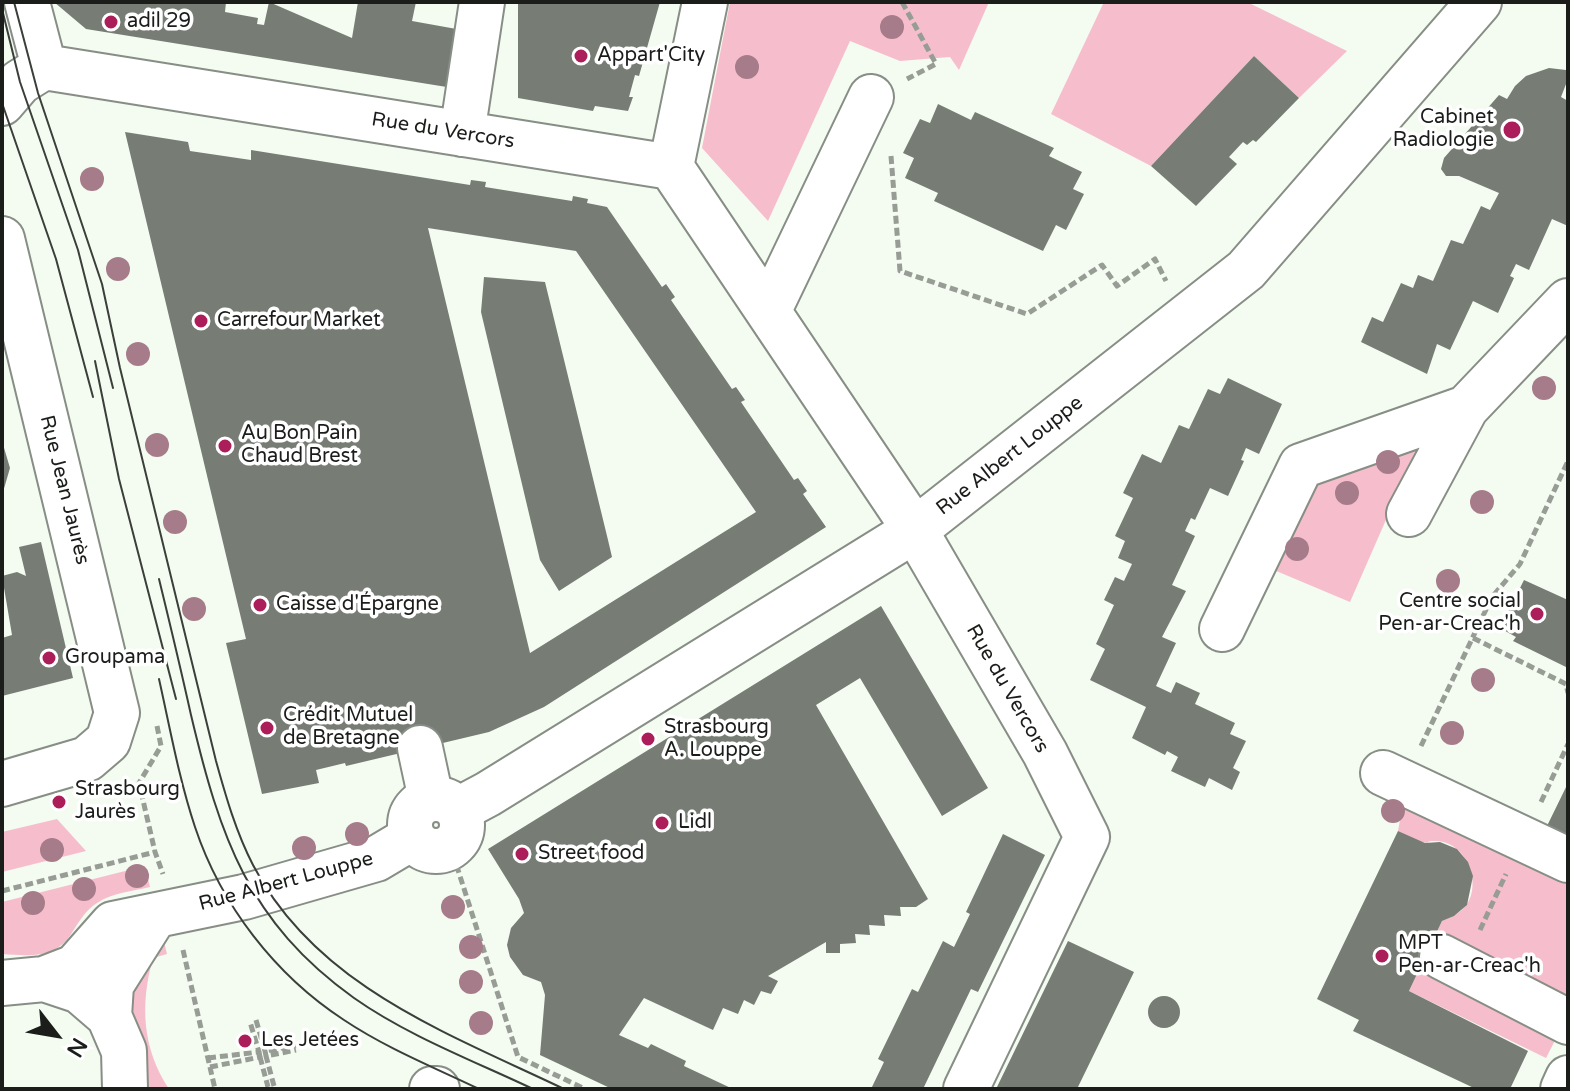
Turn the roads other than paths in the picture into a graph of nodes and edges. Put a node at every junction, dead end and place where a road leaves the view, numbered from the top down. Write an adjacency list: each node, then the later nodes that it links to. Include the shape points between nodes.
1 (9, 2): 6 (street)
2 (27, 2): 7 (street)
3 (482, 2): 10 (street)
4 (705, 2): 11 (street)
5 (1479, 2): 17 (street, Rue Albert Louppe, via 1246,270)
6 (2, 13)
7 (44, 67): 9 (street, via 20,82); 10 (street, Rue du Vercors)
8 (871, 97): 13 (street)
9 (2, 103)
10 (462, 134): 11 (street, Rue du Vercors)
11 (671, 167): 13 (street, Rue du Vercors)
12 (2, 239): 21 (street, Rue Jean Jaurès, via 117,713 108,741 87,759)
13 (769, 310): 17 (street, Rue du Vercors)
14 (1558, 325): 15 (street)
15 (1466, 408): 16 (street); 18 (street, via 1301,466)
16 (1409, 514)
17 (915, 530): 22 (street, Rue Albert Louppe); 31 (street, Rue du Vercors, via 1045,753 1087,837)
18 (1222, 629)
19 (420, 748): 22 (street)
20 (1393, 778): 23 (street, via 1517,852)
21 (2, 784)
22 (437, 824): 24 (street, Rue Albert Louppe, via 376,859)
23 (1568, 860)
24 (164, 915): 26 (street, Rue Albert Louppe, via 113,924 75,967); 27 (street, via 111,985)
25 (1452, 962): 28 (street)
26 (13, 983): 27 (street, via 80,991)
27 (109, 1016): 30 (street, via 124,1051)
28 (1568, 1022)
29 (1568, 1078): 32 (street)
30 (125, 1089)
31 (966, 1089)
32 (1563, 1089)

